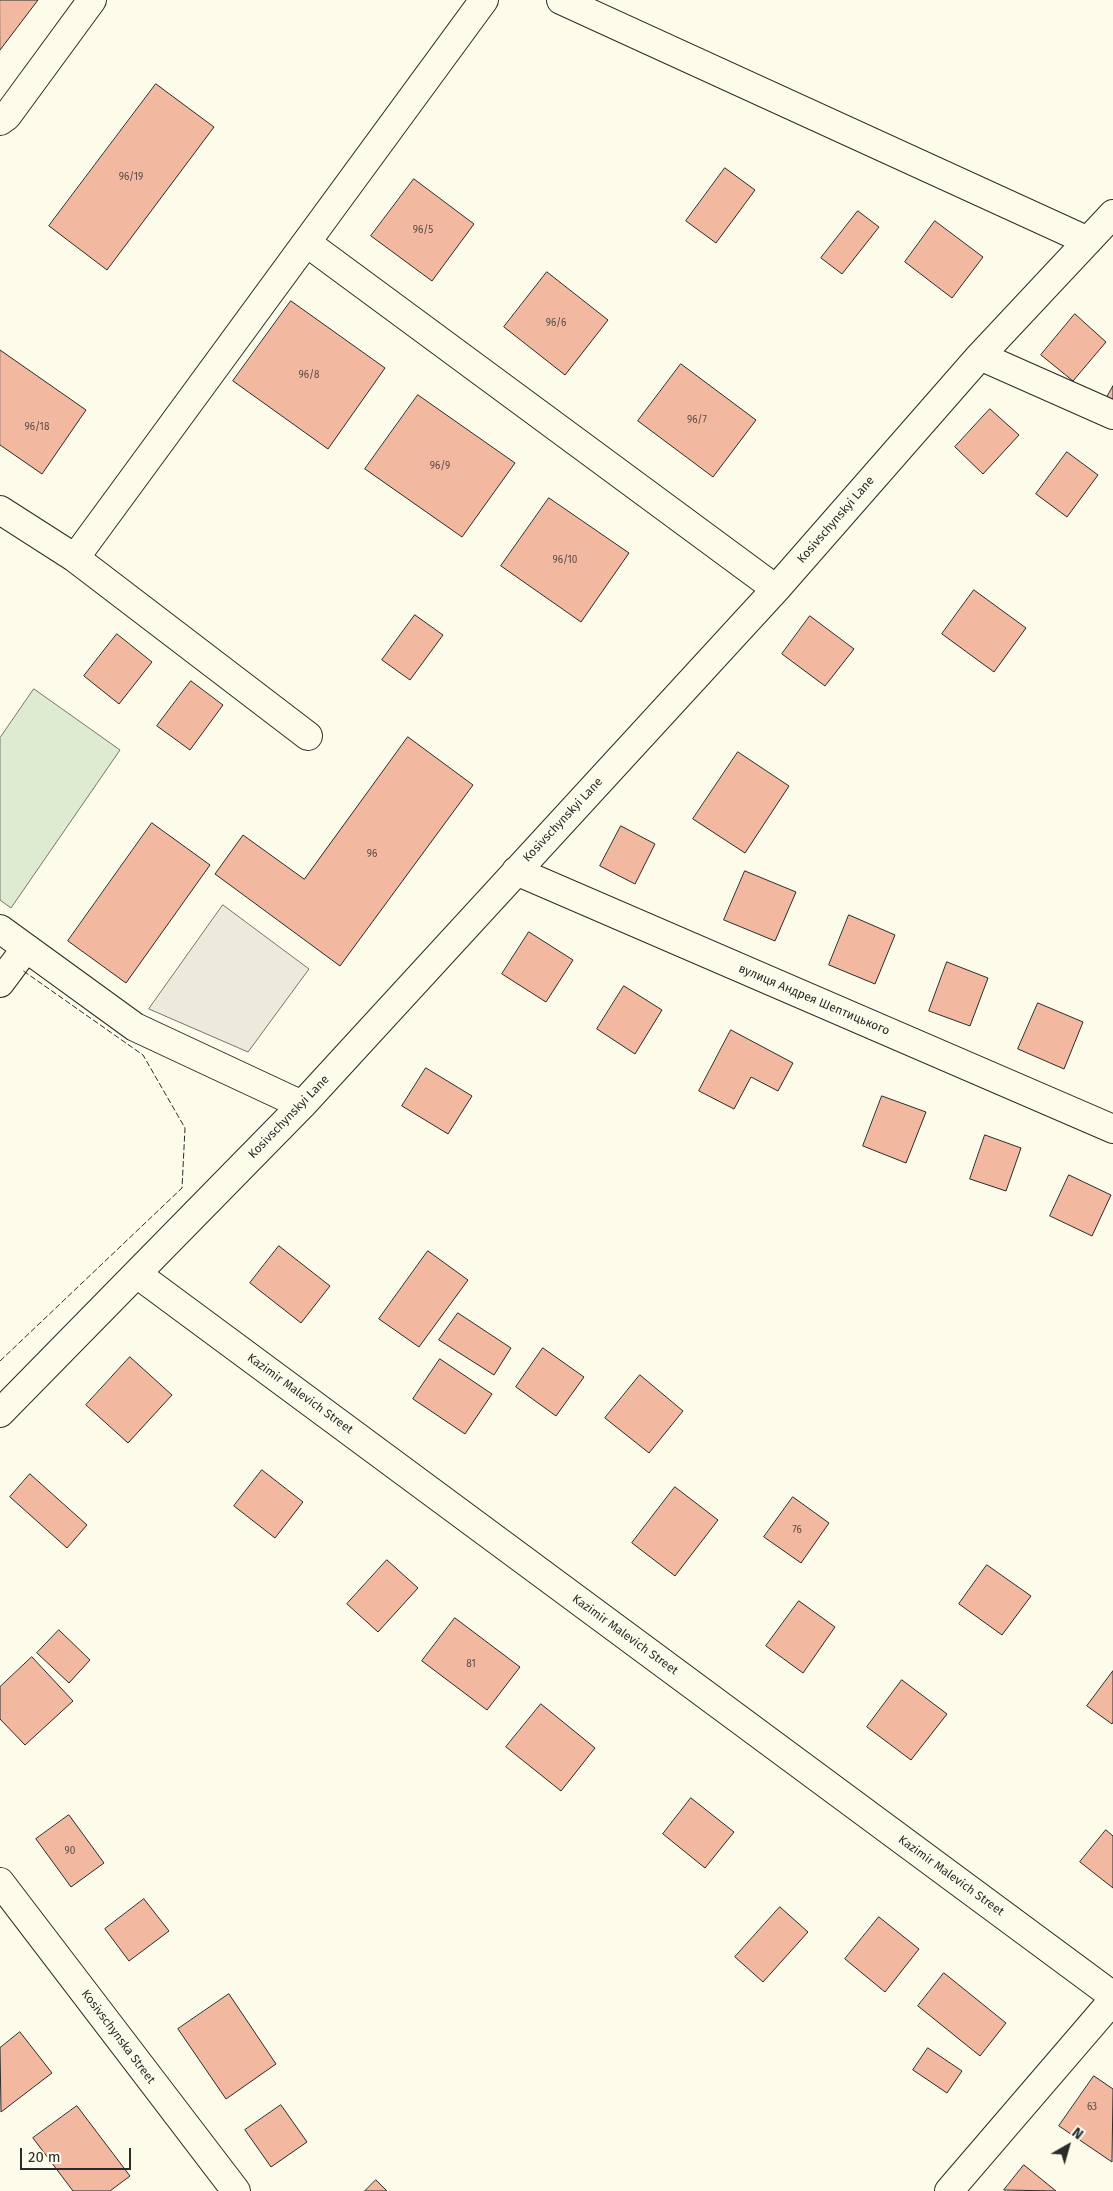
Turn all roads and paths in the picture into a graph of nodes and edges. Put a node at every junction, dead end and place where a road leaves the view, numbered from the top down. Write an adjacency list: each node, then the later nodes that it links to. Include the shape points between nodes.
1 (92, 0): 4 (street, via 7,116)
2 (484, 0): 7 (street)
3 (561, 0): 6 (street)
4 (0, 121)
5 (1113, 214): 6 (street, Kosivschynskyi Lane)
6 (1088, 241): 8 (street, Kosivschynskyi Lane)
7 (308, 243): 11 (street); 12 (street)
8 (980, 356): 9 (street); 12 (street, Kosivschynskyi Lane)
9 (1113, 415)
10 (0, 510): 11 (street)
11 (75, 558): 13 (street)
12 (776, 589): 14 (street, Kosivschynskyi Lane)
13 (308, 736)
14 (516, 871): 18 (street, Kosivschynskyi Lane); 19 (street, вулиця Андрея Шептицького)
15 (0, 929): 16 (street)
16 (26, 948): 17 (street); 18 (street, via 135,1028)
17 (0, 983)
18 (302, 1105): 20 (street, Kosivschynskyi Lane)
19 (1113, 1129)
20 (137, 1274): 21 (street, Kosivschynskyi Lane); 23 (street, Kazimir Malevich Street)
21 (0, 1413)
22 (0, 1882): 25 (street, Kosivschynska Street)
23 (1113, 1996)
24 (1113, 2000): 26 (street)
25 (236, 2191)
26 (949, 2191)

